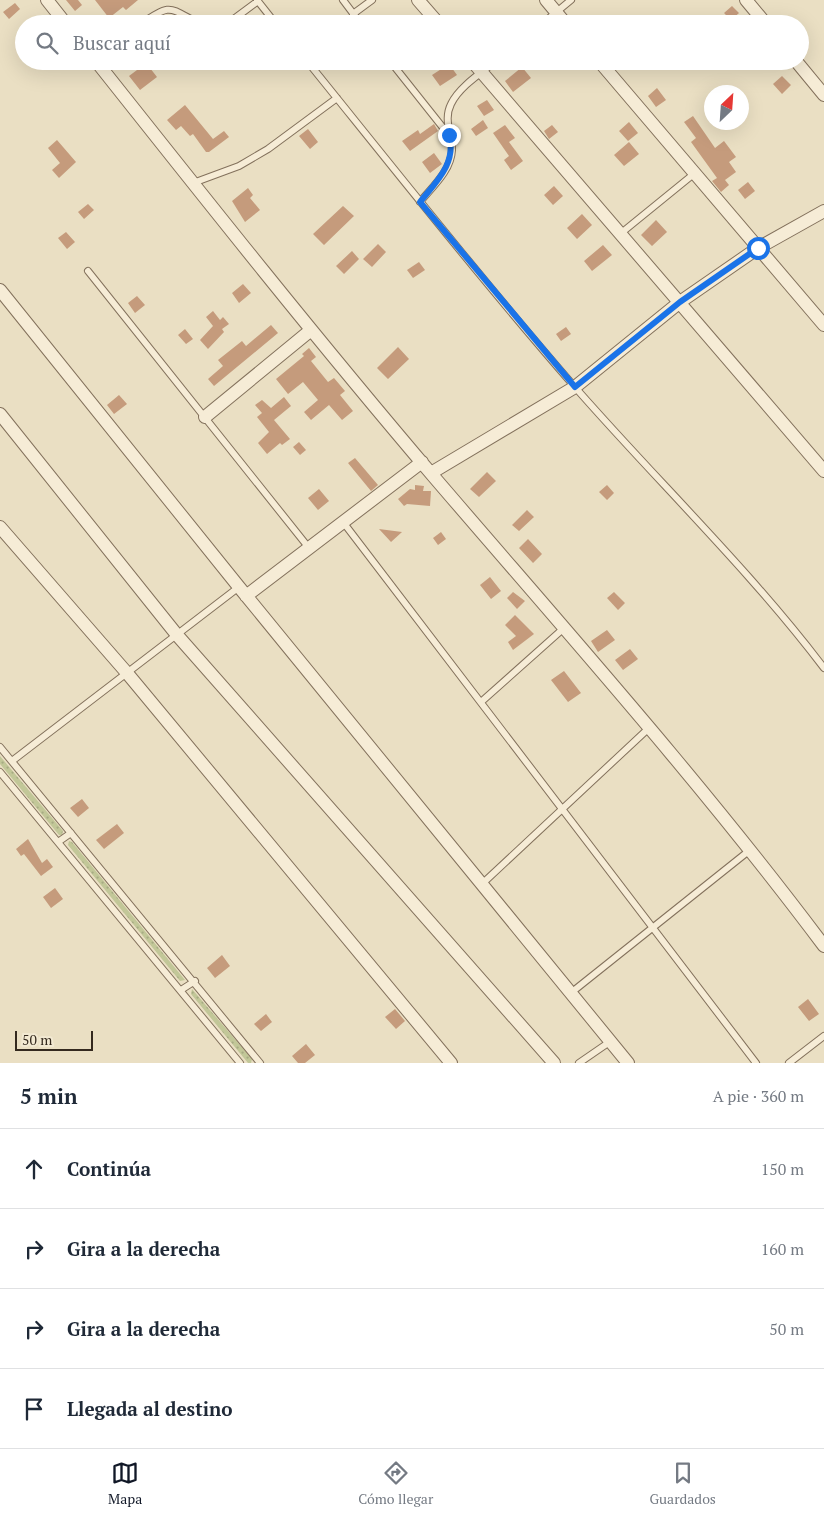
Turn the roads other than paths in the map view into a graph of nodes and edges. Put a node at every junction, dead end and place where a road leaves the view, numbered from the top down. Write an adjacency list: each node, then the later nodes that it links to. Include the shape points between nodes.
1 (46, 0): 11 (street)
2 (342, 0): 10 (lane)
3 (372, 0): 10 (lane)
4 (418, 0): 16 (street)
5 (546, 0): 9 (street)
6 (571, 0): 9 (lane)
7 (746, 0): 19 (street)
8 (258, 1): 14 (lane); 15 (lane)
9 (556, 12): 17 (lane); 18 (street)
10 (353, 14)
11 (58, 15)
12 (155, 15): 13 (lane, via 172,9)
13 (183, 15)
14 (239, 15)
15 (269, 15)
16 (431, 15)
17 (552, 15)
18 (558, 15)
19 (758, 15)
20 (103, 70): 32 (street)
21 (314, 70): 29 (lane)
22 (397, 70): 30 (lane)
23 (480, 70): 27 (street)
24 (486, 70): 27 (lane)
25 (607, 70): 31 (street)
26 (803, 70): 28 (street)
27 (482, 73): 30 (lane, via 455,96 450,105 447,116); 35 (street)
28 (824, 95)
29 (337, 98): 32 (lane, via 261,153 239,166); 33 (lane)
30 (449, 135): 33 (lane, via 452,151 447,168)
31 (696, 172): 35 (lane); 36 (street)
32 (194, 184): 41 (street)
33 (420, 202): 42 (lane)
34 (824, 211): 36 (street)
35 (620, 234): 39 (street)
36 (758, 248): 39 (street); 40 (street)
37 (88, 271): 44 (lane)
38 (0, 290): 51 (street)
39 (680, 302): 42 (street); 46 (street)
40 (824, 325)
41 (311, 330): 44 (street); 45 (street)
42 (575, 387): 47 (street); 54 (lane, via 782,613)
43 (0, 414): 53 (street)
44 (205, 417): 50 (lane)
45 (422, 462): 47 (street); 48 (street)
46 (824, 471)
47 (431, 473): 52 (street)
48 (343, 522): 50 (street); 56 (lane)
49 (0, 527): 55 (street)
50 (309, 548): 51 (street)
51 (243, 591): 53 (lane); 65 (street)
52 (564, 628): 56 (lane); 57 (street)
53 (177, 634): 55 (lane); 76 (street)
54 (824, 668)
55 (127, 672): 59 (lane); 75 (street)
56 (481, 702): 61 (lane)
57 (649, 728): 61 (lane); 64 (street)
58 (0, 747): 59 (lane)
59 (12, 761): 62 (lane)
60 (0, 772): 63 (lane)
61 (563, 808): 65 (lane); 66 (lane)
62 (72, 833): 63 (lane); 68 (lane)
63 (58, 842): 69 (lane)
64 (750, 850): 66 (lane); 67 (street)
65 (483, 884): 70 (street)
66 (654, 927): 70 (lane); 79 (lane)
67 (824, 946)
68 (194, 981): 69 (lane); 74 (lane)
69 (181, 990): 73 (lane)
70 (572, 992): 72 (street)
71 (824, 1036): 80 (lane)
72 (611, 1041): 77 (lane); 78 (street)
73 (240, 1063)
74 (260, 1063)
75 (451, 1063)
76 (554, 1063)
77 (579, 1063)
78 (628, 1063)
79 (756, 1063)
80 (789, 1063)

